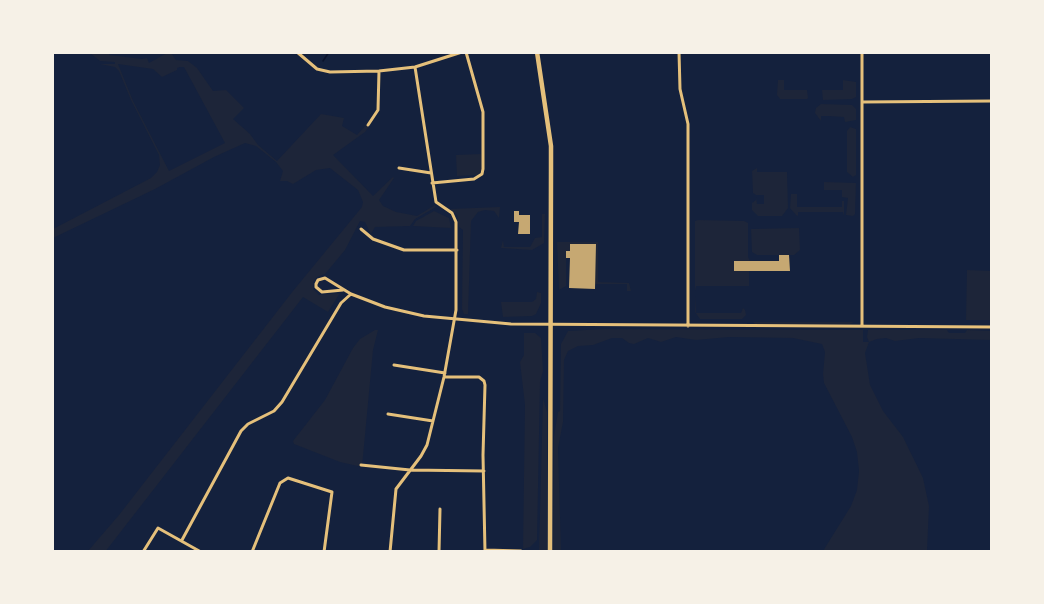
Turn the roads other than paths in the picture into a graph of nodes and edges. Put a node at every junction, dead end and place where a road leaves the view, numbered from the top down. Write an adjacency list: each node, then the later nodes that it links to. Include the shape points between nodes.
1 (297, 52): 7 (street, via 322,71)
2 (464, 52): 6 (street); 13 (street, via 483,112 482,174 474,179)
3 (537, 52): 19 (main road, via 550,146)
4 (679, 52): 20 (street, via 680,89 688,123)
5 (862, 52): 9 (street)
6 (415, 67): 7 (street); 12 (street)
7 (380, 71): 10 (street, via 378,110)
8 (992, 101): 9 (street)
9 (862, 102): 21 (street)
10 (368, 125)
11 (399, 168): 12 (street)
12 (431, 173): 13 (street)
13 (432, 183): 15 (street, via 437,204 452,213 456,222)
14 (361, 229): 15 (street, via 373,239 404,250)
15 (457, 250): 18 (street)
16 (343, 290): 16 (street, via 326,278 316,284 322,292); 17 (street)
17 (351, 294): 18 (street, via 408,313); 31 (street, via 341,303 282,402 241,431)
18 (454, 320): 19 (street); 24 (street)
19 (551, 324): 20 (street); 40 (main road)
20 (688, 326): 21 (street)
21 (862, 326): 22 (street)
22 (992, 327)
23 (394, 366): 24 (street)
24 (445, 375): 26 (street); 29 (street, via 479,377 484,381)
25 (388, 414): 26 (street)
26 (433, 421): 28 (street, via 425,451)
27 (361, 465): 28 (street)
28 (410, 470): 29 (street); 38 (street, via 396,489)
29 (484, 471): 32 (street)
30 (440, 509): 39 (street)
31 (182, 540): 34 (street, via 158,528); 35 (street)
32 (485, 551): 33 (street)
33 (521, 551)
34 (143, 552)
35 (201, 552)
36 (252, 552): 37 (street, via 285,478 332,492)
37 (324, 552)
38 (390, 552)
39 (439, 552)
40 (550, 552)

